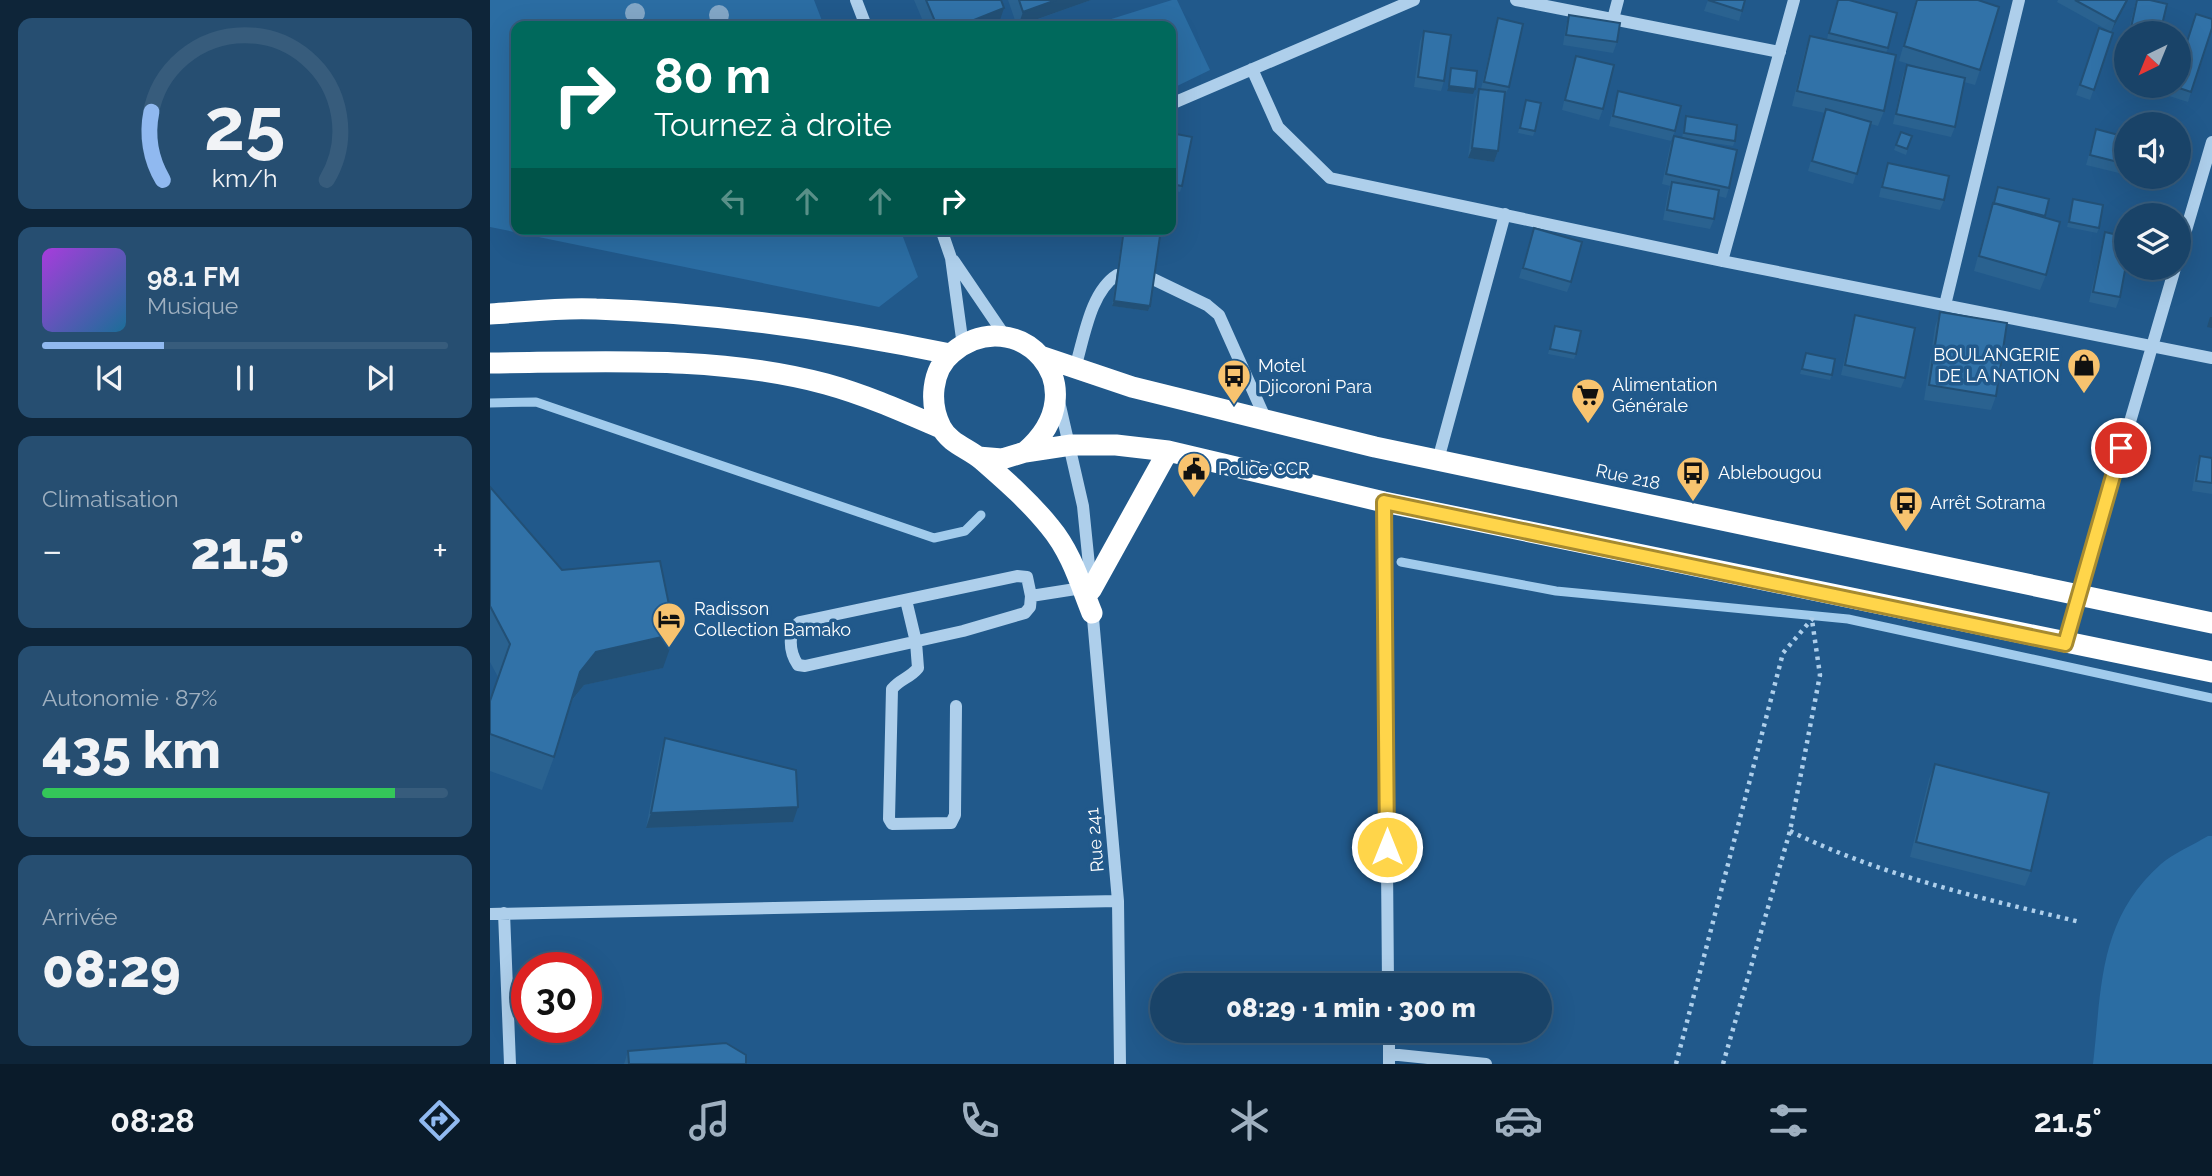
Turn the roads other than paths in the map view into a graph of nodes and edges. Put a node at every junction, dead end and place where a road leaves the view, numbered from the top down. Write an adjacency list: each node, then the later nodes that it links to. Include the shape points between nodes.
1 (856, 0): 8 (street)
2 (1516, 0): 7 (street)
3 (1618, 0): 7 (street)
4 (1794, 0): 9 (street)
5 (2019, 0): 21 (street)
6 (1407, 2): 10 (street)
7 (1613, 19): 9 (street)
8 (864, 21)
9 (1780, 52): 17 (street)
10 (1252, 69): 11 (street); 14 (street, via 1278,127 1330,178)
11 (1176, 102)
12 (2212, 142): 13 (street)
13 (2191, 213)
14 (1505, 214): 17 (street); 37 (street)
15 (943, 235): 16 (street)
16 (951, 258): 23 (street); 25 (street)
17 (1722, 261): 21 (street)
18 (1117, 275): 29 (street, via 1099,295)
19 (1153, 279): 31 (street, via 1208,305 1219,316)
20 (2171, 280): 24 (street)
21 (1945, 305): 24 (street)
22 (490, 314): 25 (highway, via 594,309 729,318)
23 (1005, 336): 25 (highway, via 985,336); 26 (highway)
24 (2151, 346): 27 (street); 40 (street)
25 (956, 350): 32 (highway, via 939,370 933,390)
26 (1040, 356): 29 (highway, Rue 218); 30 (highway)
27 (2212, 358)
28 (490, 363): 32 (highway, via 717,365 824,384)
29 (1074, 368): 31 (highway, Rue 218)
30 (1056, 388): 33 (street); 34 (highway, via 1055,413 1044,435)
31 (1266, 420): 37 (highway, Rue 218)
32 (942, 428): 36 (highway, via 957,446)
33 (1071, 445): 34 (highway); 35 (highway); 39 (street, via 1083,506)
34 (1025, 452): 36 (highway, via 1002,459)
35 (1168, 452): 38 (highway); 39 (highway)
36 (978, 457): 39 (highway, via 1025,498 1052,530)
37 (1438, 460): 40 (highway, Rue 218)
38 (1384, 502): 46 (highway); 52 (street)
39 (1087, 589): 41 (street); 43 (highway)
40 (2078, 595): 44 (highway, Rue 218); 46 (street)
41 (1031, 596): 42 (street, via 1023,575); 45 (street, via 1025,613)
42 (906, 600): 45 (street); 45 (street, via 800,622 790,634 794,658 805,666)
43 (1092, 613): 49 (street, Rue 241)
44 (2212, 623)
45 (916, 642): 48 (street, via 918,668 892,689 892,824 951,823 955,815)
46 (2065, 644): 47 (highway)
47 (2212, 672)
48 (956, 706)
49 (1118, 901): 50 (street); 55 (street, Rue 241)
50 (504, 913): 51 (street); 54 (street)
51 (490, 914)
52 (1388, 973)
53 (1389, 1059): 56 (street)
54 (510, 1064)
55 (1120, 1064)
56 (1486, 1064)

